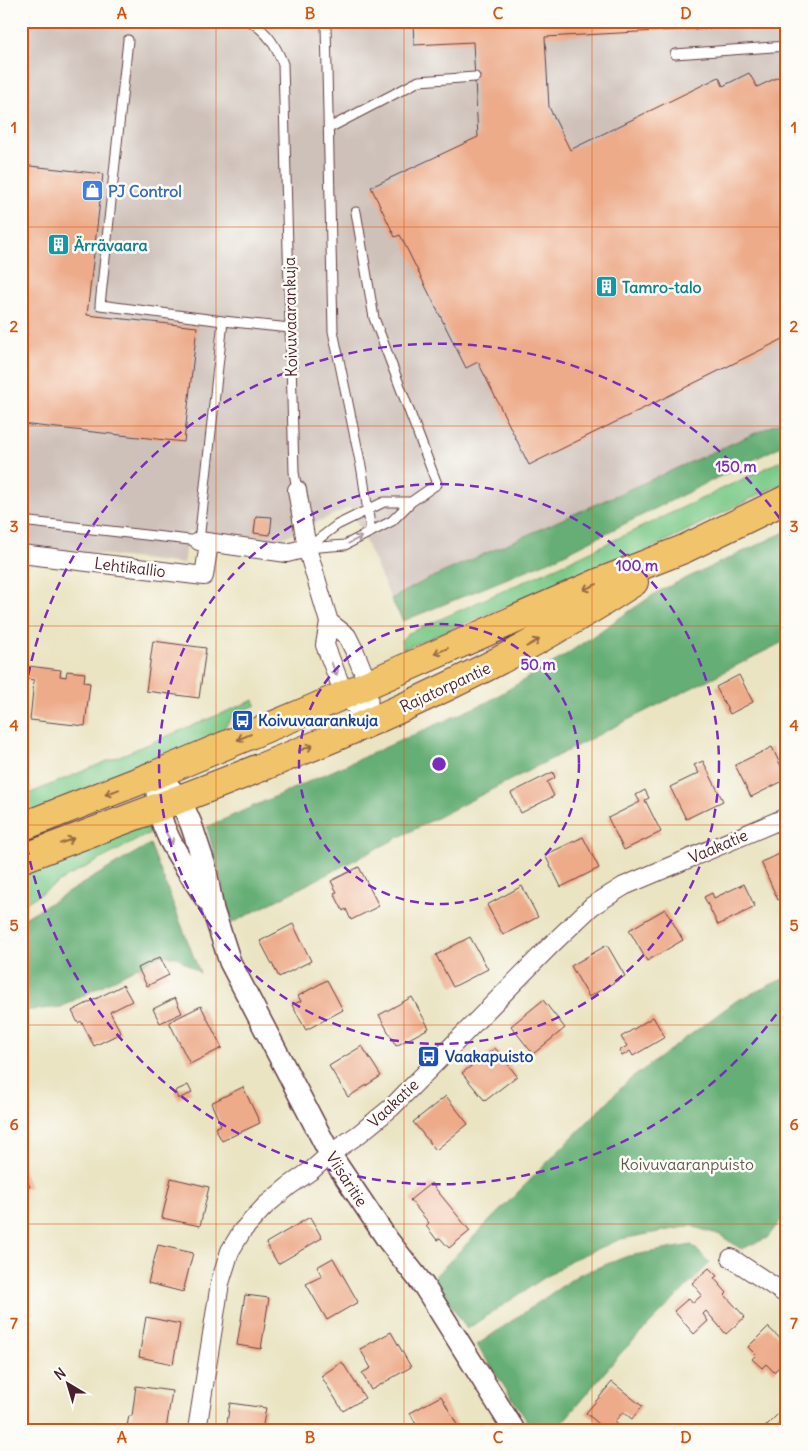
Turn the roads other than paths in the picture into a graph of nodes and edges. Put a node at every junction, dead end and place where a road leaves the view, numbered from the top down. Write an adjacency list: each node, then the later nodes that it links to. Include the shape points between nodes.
1 (250, 21): 10 (lane, Koivuvaarankuja, via 275,45 283,64)
2 (326, 26): 7 (lane)
3 (128, 40): 9 (lane, via 100,305)
4 (787, 46): 5 (lane)
5 (675, 54)
6 (475, 77): 7 (lane, via 419,81)
7 (329, 128): 14 (lane, via 334,331)
8 (356, 212): 13 (lane, via 374,318 437,484)
9 (223, 321): 10 (lane); 17 (lane)
10 (290, 328): 11 (lane, Koivuvaarankuja)
11 (297, 490): 18 (street, Koivuvaarankuja)
12 (787, 499): 19 (main road, Rajatorpantie)
13 (411, 502): 14 (lane, via 384,502); 16 (lane, via 392,521)
14 (367, 511): 16 (lane); 18 (lane, via 337,525)
15 (21, 520): 17 (lane)
16 (371, 532): 18 (lane, one-way to 16, via 345,545)
17 (204, 542): 18 (street, via 287,553); 20 (street, Lehtikallio, via 204,576)
18 (307, 548): 21 (street, Koivuvaarankuja)
19 (684, 549): 22 (main road, Rajatorpantie, one-way to 22, via 600,582); 23 (main road, Rajatorpantie, one-way to 19, via 496,663 608,599)
20 (21, 554)
21 (329, 622): 22 (street, Koivuvaarankuja, via 347,636); 22 (street, Koivuvaarankuja, one-way to 22, via 325,645)
22 (356, 689): 23 (street, Koivuvaarankuja); 23 (street, Koivuvaarankuja); 24 (main road, Rajatorpantie, one-way to 24)
23 (369, 722): 25 (main road, Rajatorpantie, one-way to 23)
24 (157, 774): 25 (street, Viisaritie); 27 (main road, Rajatorpantie, one-way to 27)
25 (169, 803): 28 (main road, Rajatorpantie, one-way to 25); 29 (street, Viisaritie, via 166,833 213,910 230,962)
26 (787, 817): 29 (street, Vaakatie, via 604,897 551,944 392,1107)
27 (21, 827)
28 (21, 859)
29 (330, 1154): 32 (street, Vaakatie, via 266,1206 242,1231 230,1251 219,1291); 33 (street, Viisaritie, via 370,1215 424,1286)
30 (731, 1258): 31 (street)
31 (787, 1295)
32 (197, 1430)
33 (514, 1430)

